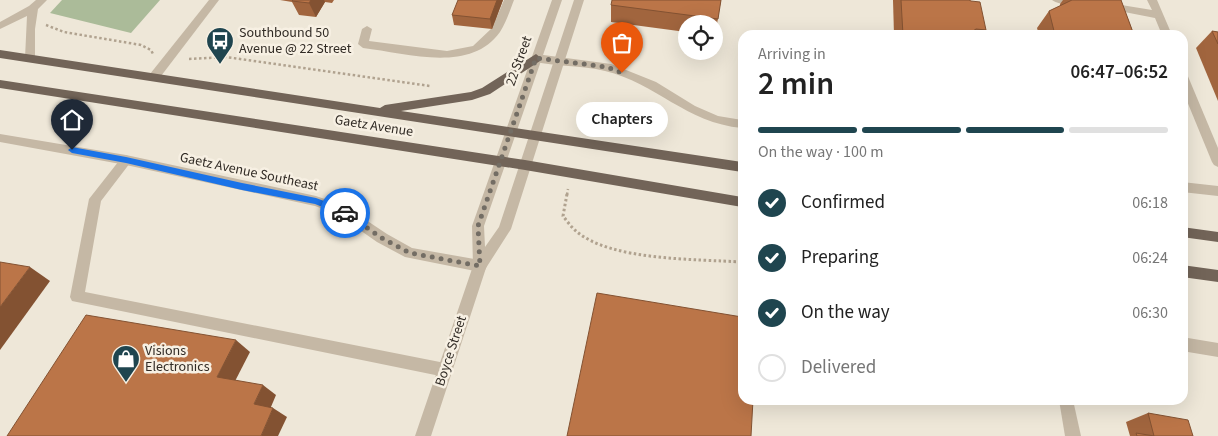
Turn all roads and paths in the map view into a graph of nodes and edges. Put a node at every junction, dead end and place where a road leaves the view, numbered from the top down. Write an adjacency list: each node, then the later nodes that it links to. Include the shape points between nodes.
1 (42, 0): 8 (street)
2 (214, 0): 21 (street)
3 (509, 0): 13 (street, via 496,30 476,49 448,55 363,44)
4 (557, 0): 18 (street, 22 Street)
5 (579, 0): 20 (street)
6 (1057, 0): 9 (street)
7 (1152, 0): 10 (street)
8 (34, 8): 11 (street); 17 (street)
9 (1123, 8): 10 (street)
10 (1158, 15): 14 (street)
11 (0, 26)
12 (38, 27): 16 (path, via 47,25 64,32 130,43 148,48)
13 (367, 28)
14 (1165, 30)
15 (0, 54): 17 (main road, Gaetz Avenue)
16 (152, 54)
17 (30, 58): 21 (main road, Gaetz Avenue)
18 (536, 58): 20 (street); 25 (main road, via 486,91 472,96); 27 (street, 22 Street)
19 (188, 59): 23 (path, via 232,58)
20 (558, 61): 26 (street, via 607,67 652,85 716,120); 28 (street)
21 (154, 77): 25 (main road, Gaetz Avenue)
22 (0, 84): 31 (main road, Gaetz Avenue)
23 (435, 86)
24 (1188, 89): 32 (street)
25 (372, 111): 27 (main road, Gaetz Avenue)
26 (738, 123)
27 (510, 133): 28 (main road, Gaetz Avenue); 31 (street, 22 Street)
28 (535, 136): 33 (street, Boyce Street); 34 (main road, Gaetz Avenue)
29 (0, 138): 30 (street, Gaetz Avenue Southeast)
30 (126, 160): 42 (street, Gaetz Avenue Southeast, via 316,201 341,210 410,253); 47 (street, via 95,199 77,297)
31 (500, 162): 33 (main road, Gaetz Avenue); 42 (street, Boyce Street, via 478,226)
32 (1218, 162)
33 (525, 165): 38 (main road, Gaetz Avenue); 42 (street, Boyce Street, via 505,229)
34 (738, 166)
35 (1188, 188): 37 (street)
36 (568, 189): 41 (path, via 563,216 585,238 656,256)
37 (1218, 191)
38 (738, 201)
39 (1188, 233): 40 (main road)
40 (1218, 237)
41 (738, 262)
42 (480, 266): 47 (street, Boyce Street)
43 (1188, 272): 44 (main road)
44 (1218, 276)
45 (1188, 345): 46 (street)
46 (1218, 350)
47 (445, 370): 49 (street, Boyce Street)
48 (1067, 405): 50 (street)
49 (423, 436)
50 (1073, 436)

